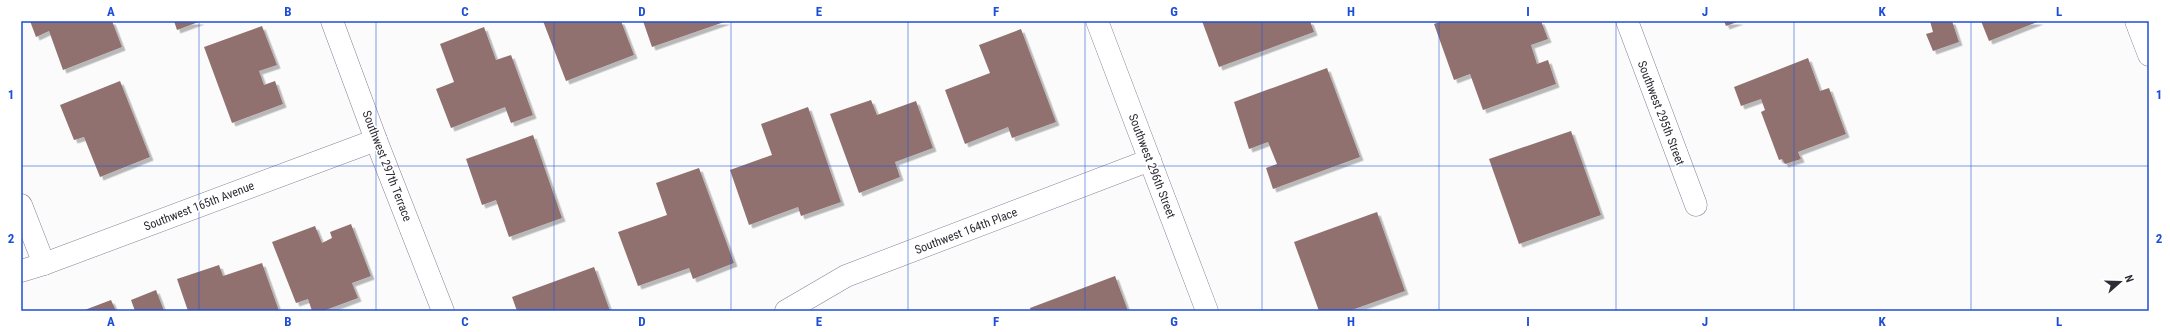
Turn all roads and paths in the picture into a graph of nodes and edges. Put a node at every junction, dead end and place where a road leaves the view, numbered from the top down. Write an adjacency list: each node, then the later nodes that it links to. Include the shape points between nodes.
1 (332, 21): 6 (street, Southwest 297th Terrace)
2 (1097, 21): 7 (street, Southwest 296th Street)
3 (1627, 21): 9 (street, Southwest 295th Street)
4 (2136, 21): 5 (street)
5 (2149, 55)
6 (376, 140): 10 (street, Southwest 165th Avenue); 12 (street, Southwest 297th Terrace)
7 (1150, 160): 13 (street, Southwest 164th Place, via 846,276); 14 (street, Southwest 296th Street)
8 (21, 205): 10 (street)
9 (1696, 205)
10 (44, 264): 11 (street, Southwest 165th Avenue)
11 (21, 271)
12 (443, 311)
13 (786, 311)
14 (1207, 311)

